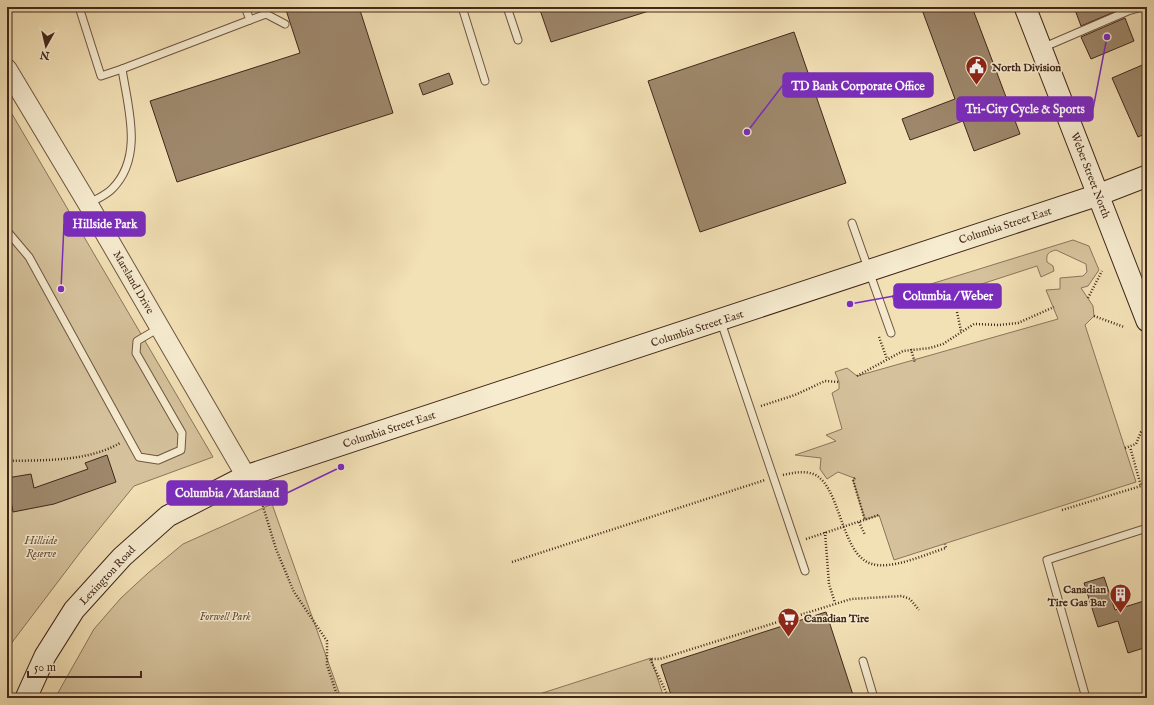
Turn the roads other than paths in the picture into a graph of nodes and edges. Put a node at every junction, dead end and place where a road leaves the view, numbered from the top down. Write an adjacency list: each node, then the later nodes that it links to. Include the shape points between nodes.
1 (79, 7): 12 (lane, via 101,76)
2 (245, 7): 7 (lane)
3 (462, 7): 13 (lane)
4 (507, 7): 9 (lane)
5 (1025, 7): 10 (main road, Weber Street North)
6 (1142, 7): 10 (lane)
7 (250, 20): 8 (lane, via 266,14); 12 (lane)
8 (286, 24)
9 (518, 40)
10 (1041, 48): 15 (main road, Weber Street North)
11 (7, 69): 16 (street, Marsland Drive)
12 (122, 69): 16 (lane, via 132,134 131,155 126,169 113,188)
13 (485, 81)
14 (1147, 176): 15 (main road, Columbia Street East)
15 (1098, 195): 19 (main road, Columbia Street East); 21 (main road, Weber Street North)
16 (88, 204): 22 (street, Marsland Drive)
17 (852, 224): 19 (lane)
18 (7, 231): 22 (lane, via 29,257 138,457 158,460 180,450 182,434 136,352 137,341)
19 (868, 271): 20 (main road, Columbia Street East); 23 (lane)
20 (721, 320): 24 (main road, Columbia Street East); 26 (lane)
21 (1147, 320)
22 (160, 327): 24 (street, Marsland Drive)
23 (891, 333)
24 (246, 476): 28 (main road, Lexington Road, via 168,516 122,557 74,610 45,656)
25 (1147, 528): 30 (lane, via 1047,560)
26 (805, 571)
27 (863, 661): 29 (lane)
28 (26, 698)
29 (874, 698)
30 (1086, 698)

